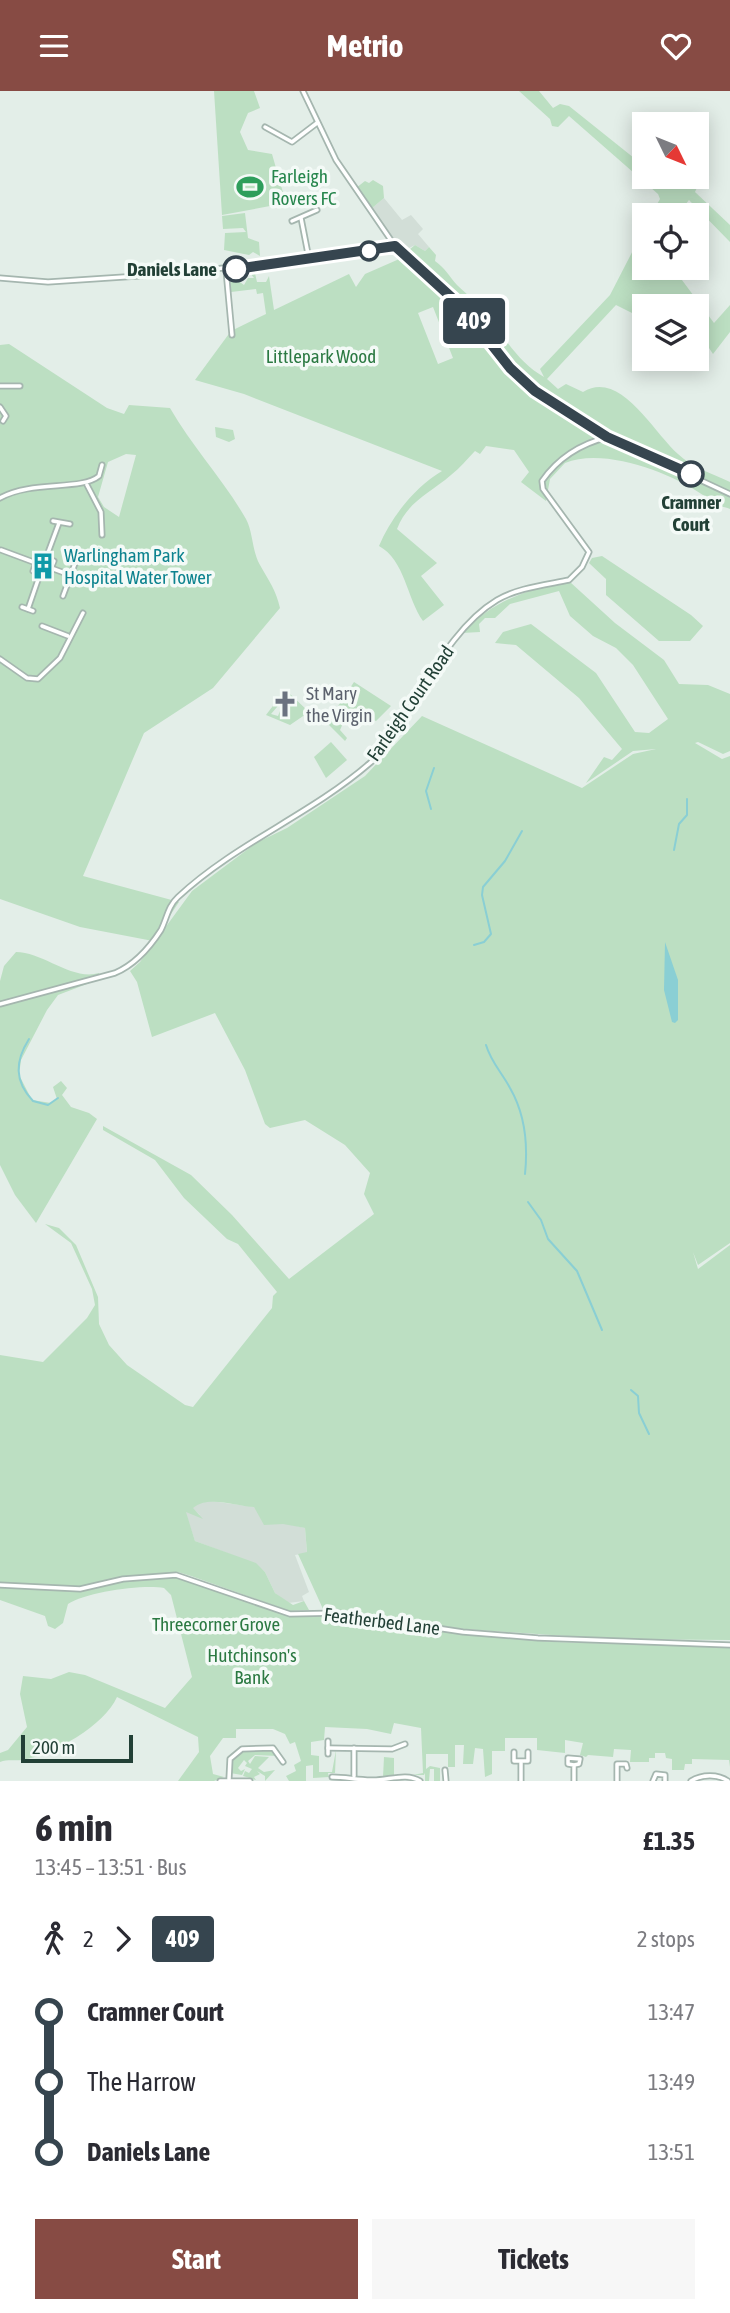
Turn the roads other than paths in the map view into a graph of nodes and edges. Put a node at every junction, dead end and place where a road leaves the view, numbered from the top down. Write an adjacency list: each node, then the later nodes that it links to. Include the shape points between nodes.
1 (303, 91): 2 (street)
2 (317, 123): 3 (street, via 292,142); 7 (street, via 343,172)
3 (265, 127)
4 (317, 210): 5 (street)
5 (301, 218): 6 (street); 8 (street)
6 (292, 221)
7 (395, 246): 8 (street); 18 (street, via 462,307 522,380)
8 (306, 259): 9 (street)
9 (226, 270): 10 (street, via 78,281); 11 (street)
10 (0, 278)
11 (232, 335)
12 (0, 386): 13 (street)
13 (20, 386)
14 (0, 407): 15 (street)
15 (6, 416): 16 (street); 17 (street)
16 (12, 417)
17 (3, 421)
18 (596, 431): 19 (street); 20 (street)
19 (607, 437): 20 (street, Farleigh Court Road); 23 (street)
20 (597, 440): 43 (street, Farleigh Court Road, via 578,448 541,481 589,552 575,575 514,592 476,616 370,764 196,881 173,901 160,930 130,964 115,973)
21 (102, 465): 22 (street, via 99,476)
22 (87, 485): 24 (street, via 36,486); 28 (street, via 102,512)
23 (730, 494)
24 (0, 498)
25 (53, 521): 26 (street)
26 (59, 523): 27 (street); 31 (street)
27 (70, 524)
28 (102, 535)
29 (0, 542): 30 (street)
30 (0, 551): 33 (street)
31 (46, 558): 33 (street, via 39,556); 34 (street, via 54,561)
32 (77, 558): 36 (street)
33 (36, 563): 35 (street, via 33,571)
34 (51, 568): 35 (street, via 48,576); 36 (street)
35 (40, 574): 38 (street, via 30,610)
36 (70, 575): 37 (street)
37 (62, 596)
38 (22, 607)
39 (83, 613): 41 (street)
40 (42, 626): 41 (street)
41 (68, 636): 42 (street, via 60,658 38,679 27,678)
42 (0, 659)
43 (0, 1004)
44 (0, 1585): 45 (street, Featherbed Lane, via 80,1589 164,1574 198,1581 290,1614 338,1613 538,1639)
45 (730, 1645)
46 (328, 1741): 48 (street)
47 (405, 1744): 49 (street, via 392,1749)
48 (328, 1748): 49 (street); 52 (street)
49 (354, 1748): 58 (street)
50 (514, 1752): 54 (street, via 514,1761)
51 (528, 1752): 54 (street, via 528,1761)
52 (328, 1754)
53 (283, 1762): 60 (street, via 273,1748 242,1749 229,1760)
54 (521, 1763): 66 (street)
55 (574, 1765): 67 (street)
56 (627, 1768): 68 (street, via 626,1764 617,1765)
57 (446, 1770): 65 (street)
58 (354, 1776): 59 (street); 64 (street)
59 (332, 1777)
60 (229, 1779): 62 (street); 63 (street)
61 (710, 1779): 71 (street); 72 (street)
62 (219, 1781)
63 (250, 1781)
64 (420, 1781)
65 (446, 1781)
66 (521, 1781)
67 (573, 1781)
68 (617, 1781)
69 (653, 1781): 70 (street, via 655,1774 665,1775)
70 (665, 1781)
71 (691, 1781)
72 (728, 1781)

